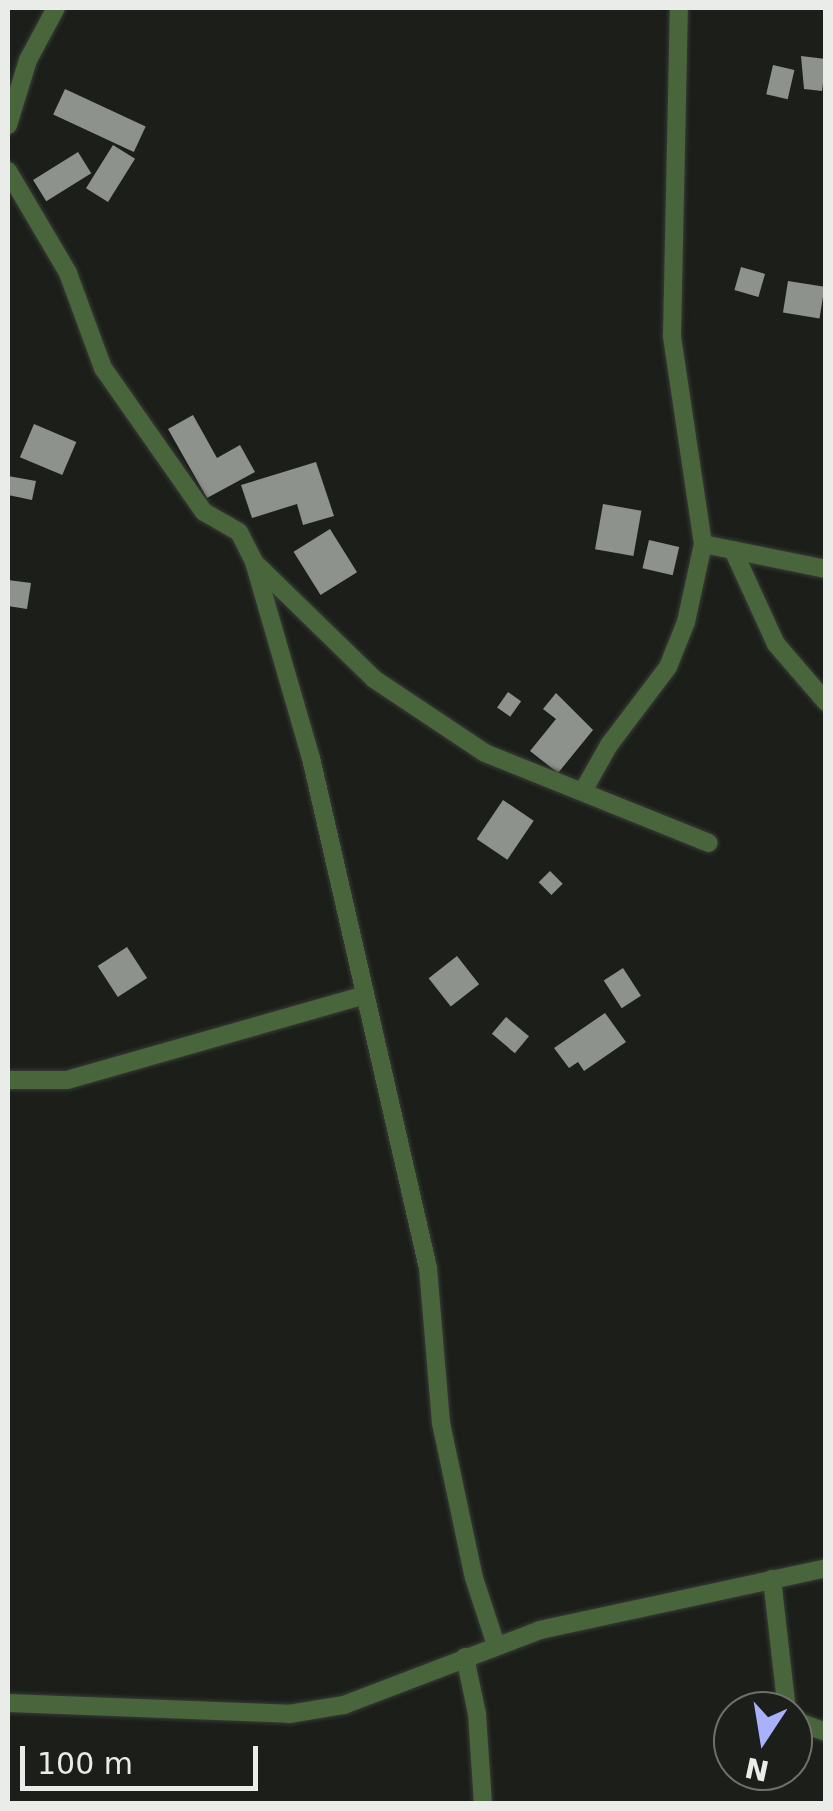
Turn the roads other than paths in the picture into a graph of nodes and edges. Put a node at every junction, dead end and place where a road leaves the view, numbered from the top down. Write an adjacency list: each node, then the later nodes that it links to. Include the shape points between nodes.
1 (56, 8): 3 (street, via 28,60)
2 (679, 8): 5 (street, via 672,336)
3 (8, 125)
4 (8, 172): 7 (street, via 68,274 103,368 204,512 238,532)
5 (703, 544): 6 (street); 10 (street, via 668,667 609,744)
6 (733, 550): 8 (street); 9 (street, via 776,644)
7 (254, 562): 10 (street, via 340,648 423,713 486,752); 12 (street, via 311,758)
8 (826, 568)
9 (826, 702)
10 (583, 792): 11 (street)
11 (709, 842)
12 (362, 996): 13 (street, via 67,1080); 16 (street, via 428,1268 446,1452)
13 (8, 1080)
14 (826, 1568): 15 (street)
15 (772, 1579): 16 (street); 18 (street)
16 (496, 1645): 17 (street)
17 (464, 1657): 19 (street, via 344,1705 289,1714); 20 (street, via 477,1714)
18 (785, 1691)
19 (8, 1703)
20 (483, 1804)

